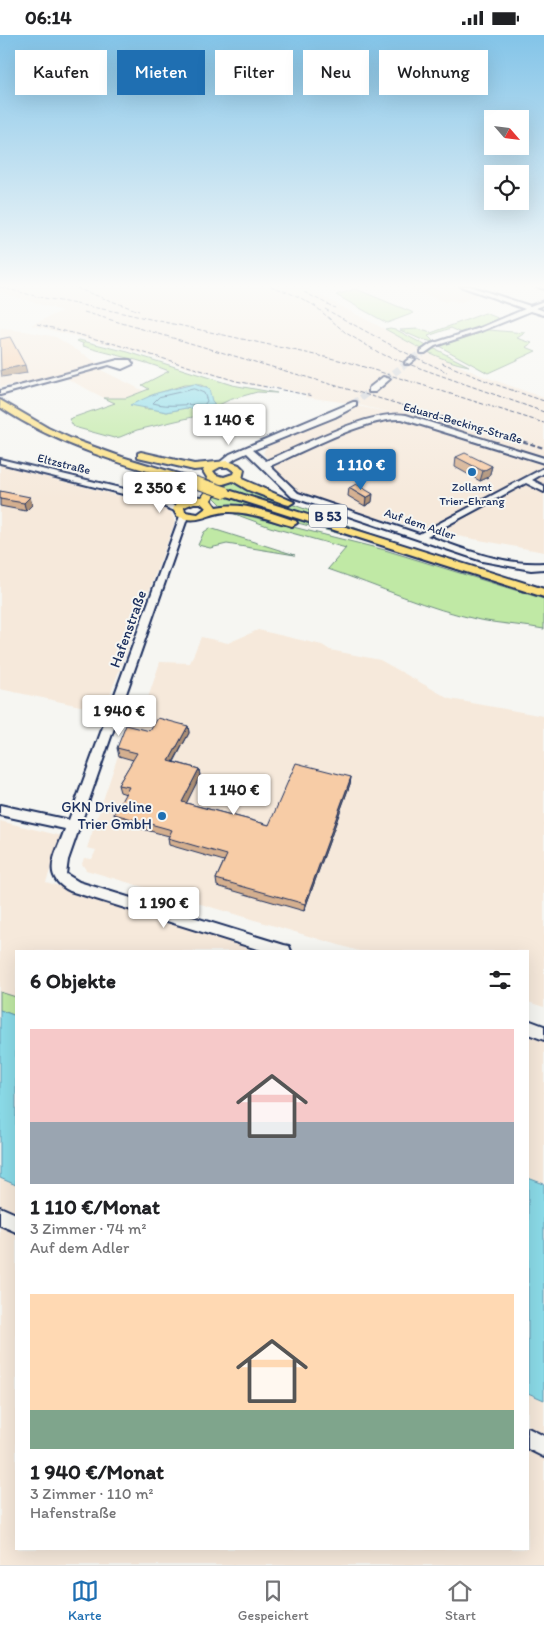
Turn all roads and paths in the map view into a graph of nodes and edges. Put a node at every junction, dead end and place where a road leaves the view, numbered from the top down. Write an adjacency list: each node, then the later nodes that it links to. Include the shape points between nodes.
1 (114, 364): 4 (street)
2 (386, 379): 3 (street)
3 (372, 390)
4 (2, 391): 5 (street)
5 (1, 404): 7 (main road, B 53)
6 (353, 404): 8 (street)
7 (53, 434): 12 (main road, via 181,465); 23 (main road, B 53, bridge)
8 (248, 450): 11 (street, Auf dem Adler); 12 (street)
9 (0, 461): 19 (street, Eltzstraße)
10 (544, 461): 11 (street, Eduard-Becking-Straße, via 403,417 390,416 368,421)
11 (264, 465): 22 (street, Auf dem Adler, via 295,495)
12 (220, 468): 14 (main road, via 239,469); 15 (main road); 19 (main road, via 201,495)
13 (544, 470): 16 (street)
14 (237, 476): 15 (main road); 24 (main road, B 53, via 239,482 252,488 382,536)
15 (223, 480): 18 (main road, B 53, via 212,488)
16 (526, 480): 17 (street); 22 (street)
17 (544, 489)
18 (208, 506): 19 (main road, B 53); 20 (main road, B 53, via 205,515); 23 (main road, B 53, via 237,509)
19 (185, 507): 20 (main road); 21 (street, Hafenstraße)
20 (196, 518): 21 (street, Hafenstraße)
21 (180, 532): 28 (street, Hafenstraße)
22 (419, 537): 25 (street, Auf dem Adler, via 485,559 531,567)
23 (410, 551): 24 (main road, B 53)
24 (423, 555): 26 (main road, B 53)
25 (544, 566)
26 (544, 593)
27 (0, 810): 28 (street)
28 (73, 826): 29 (street, Hafenstraße, via 58,866 60,879 75,887)
29 (281, 950)
30 (529, 1027): 31 (street)
31 (544, 1033)
32 (0, 1216): 33 (street)
33 (15, 1223)
34 (529, 1439): 35 (street)
35 (544, 1447)

